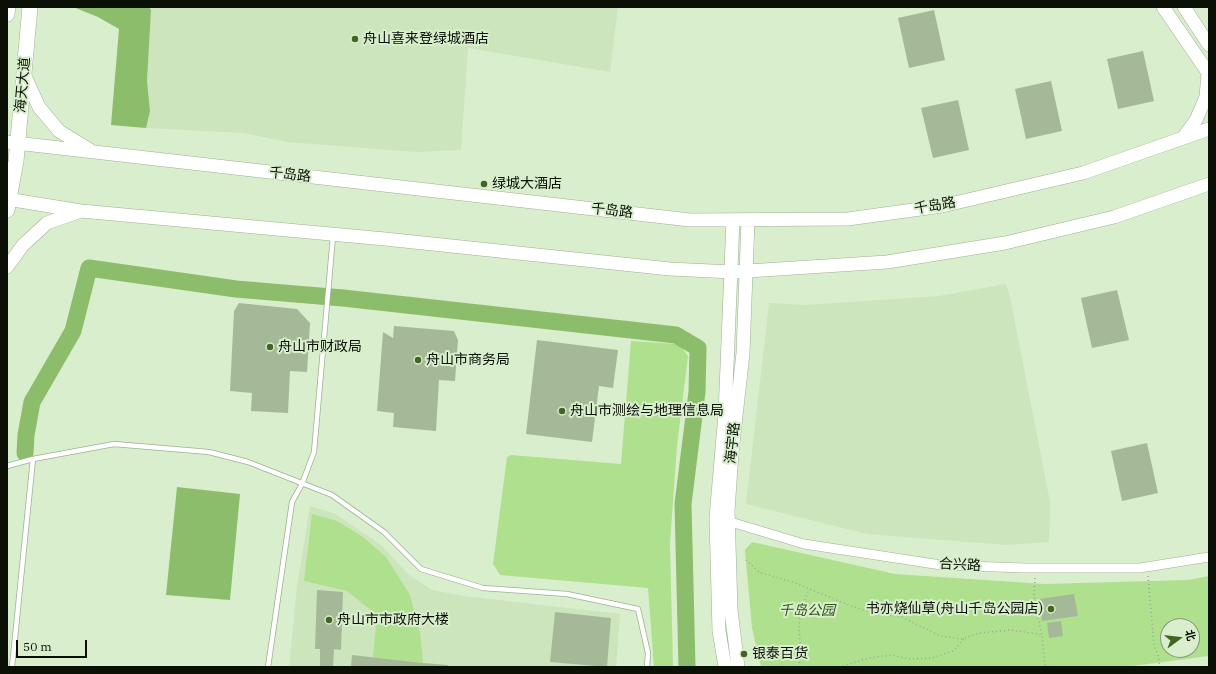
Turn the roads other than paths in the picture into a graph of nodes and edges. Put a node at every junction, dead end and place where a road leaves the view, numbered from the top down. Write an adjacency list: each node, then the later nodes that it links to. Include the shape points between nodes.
1 (8, 7): 5 (main road)
2 (30, 7): 7 (main road, 海天大道)
3 (1163, 7): 8 (street)
4 (1184, 7): 6 (street)
5 (7, 14)
6 (1209, 45)
7 (24, 74): 11 (main road, 海天大道); 12 (street, via 39,107 59,131)
8 (1209, 74): 10 (street, via 1206,97 1196,120)
9 (1209, 129): 10 (street, 千岛路)
10 (1183, 138): 17 (street, 千岛路, via 1083,173 942,206 848,219)
11 (12, 143): 12 (street, 千岛路); 14 (main road, 海天大道, via 16,161)
12 (93, 152): 16 (street, 千岛路, via 690,220)
13 (1209, 184): 20 (street, via 1114,217 1005,243 887,262)
14 (7, 203): 15 (street)
15 (81, 211): 18 (street); 19 (street, via 47,222)
16 (733, 220): 17 (street, 千岛路); 21 (street, 海宇路)
17 (748, 220): 20 (street, 海宇路)
18 (333, 235): 21 (street, via 670,269); 24 (lane, via 314,452)
19 (7, 266)
20 (746, 271): 21 (street); 25 (street, 海宇路, via 743,353)
21 (732, 272): 25 (street, 海宇路)
22 (33, 459): 23 (lane); 24 (lane, via 114,444 209,452 248,462); 27 (lane)
23 (7, 466)
24 (302, 484): 28 (lane, via 292,502); 29 (lane, via 332,495 384,532 421,569 483,588 567,594 638,609 648,653)
25 (722, 519): 26 (street, 合兴路, via 804,544 941,565 1140,568); 30 (street, 海宇路, via 719,631); 31 (street, 海宇路)
26 (1209, 557)
27 (12, 667)
28 (268, 667)
29 (647, 667)
30 (725, 667)
31 (738, 667)

